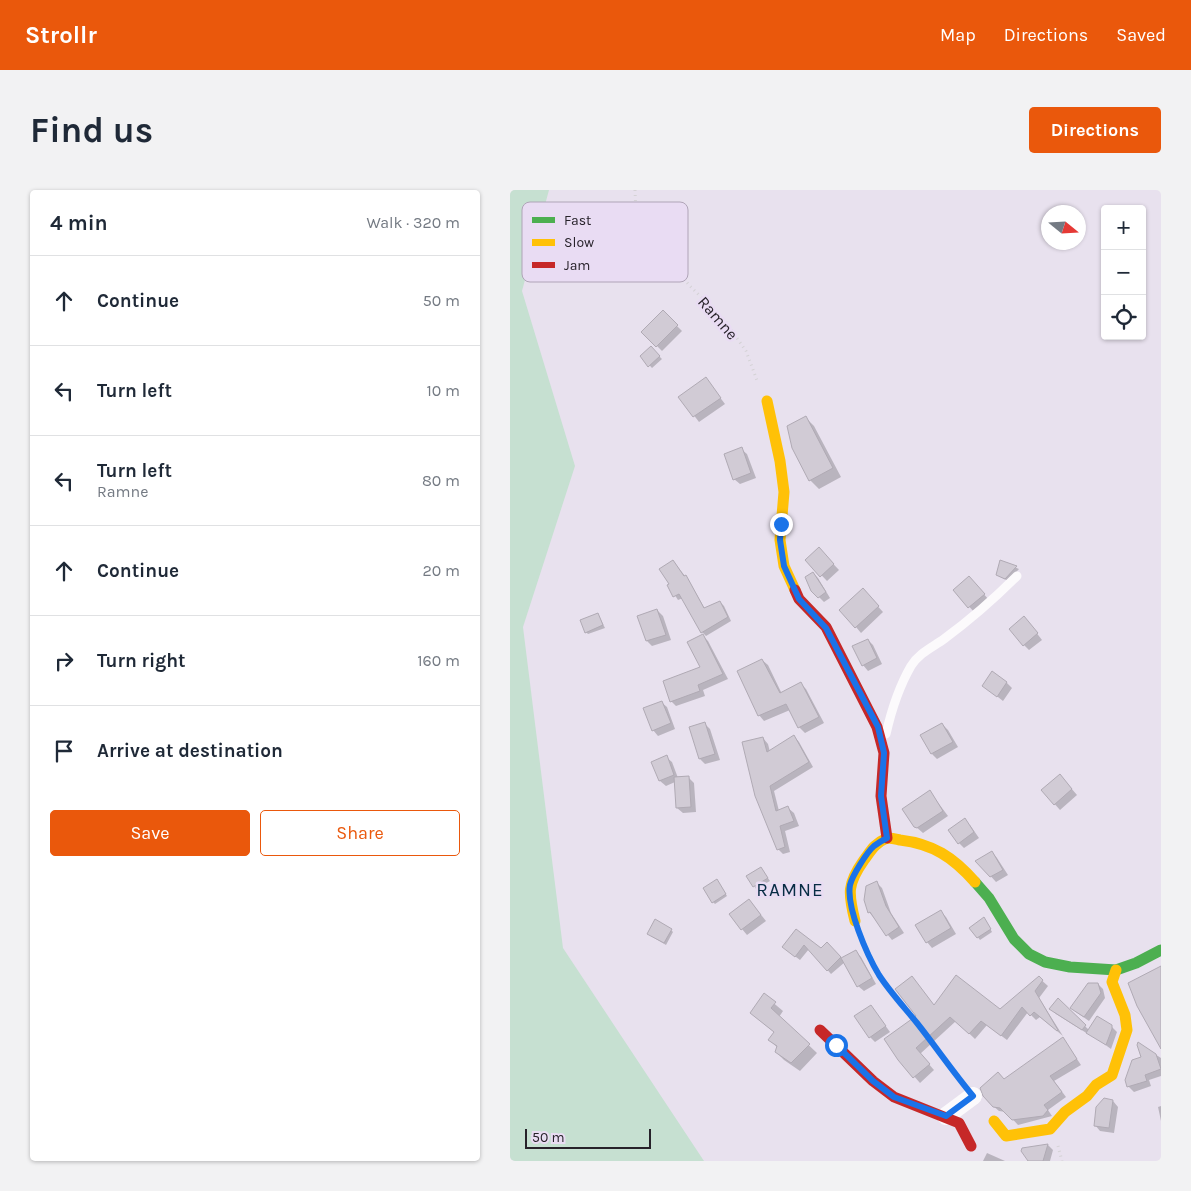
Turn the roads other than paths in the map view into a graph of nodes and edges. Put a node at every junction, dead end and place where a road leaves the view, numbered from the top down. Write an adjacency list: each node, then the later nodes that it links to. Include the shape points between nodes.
1 (767, 401): 3 (street, via 784,492 780,540 784,566 799,599 826,628 878,727)
2 (1017, 576): 3 (lane, via 992,601 920,655 912,665 889,719)
3 (882, 746): 4 (street, via 881,796)
4 (887, 838): 5 (street, via 874,846 850,884); 7 (street, via 911,841 938,850 960,865 989,898 1014,939 1029,954 1044,962 1070,967)
5 (855, 921)
6 (1161, 950): 7 (street)
7 (1116, 970): 11 (street, via 1112,982 1125,1015 1127,1030 1112,1075 1096,1085 1050,1129 1006,1136)
8 (820, 1030): 10 (street, via 894,1097)
9 (973, 1096): 10 (street)
10 (946, 1116): 12 (street, via 959,1123)
11 (994, 1121)
12 (971, 1146)

